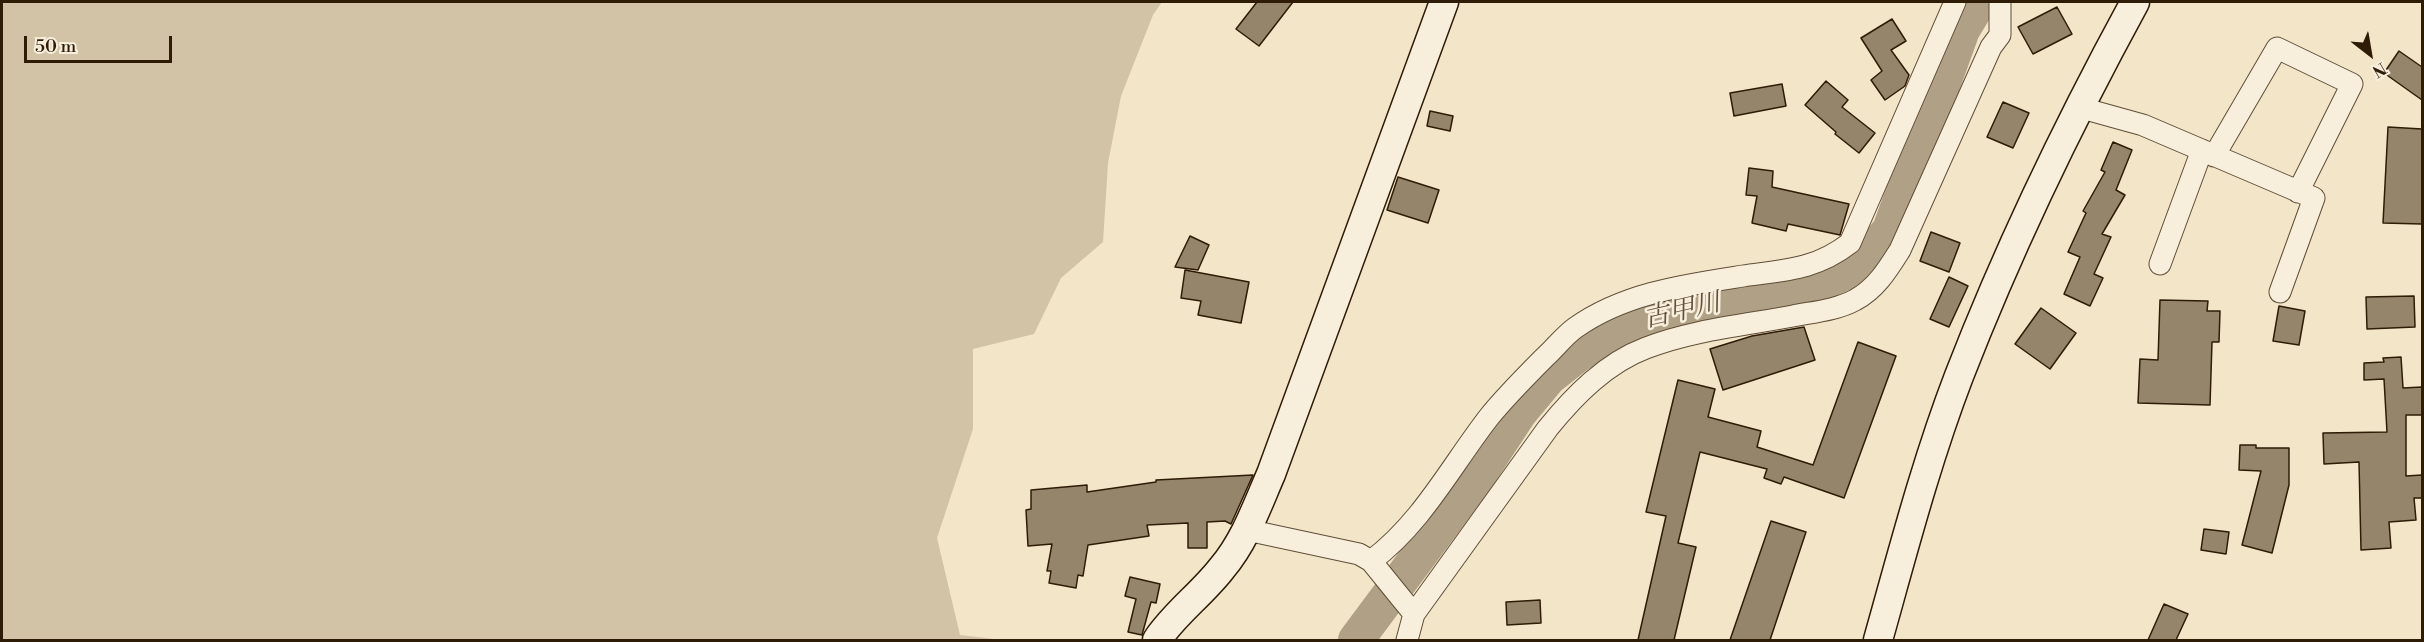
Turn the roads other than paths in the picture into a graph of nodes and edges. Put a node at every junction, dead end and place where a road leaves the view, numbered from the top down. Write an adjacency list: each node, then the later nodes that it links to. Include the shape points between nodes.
1 (1444, 2): 10 (street)
2 (1955, 2): 11 (street, via 1850,243 1809,266 1653,292 1606,309 1573,329 1490,416 1412,525 1387,549)
3 (2134, 2): 5 (street)
4 (2000, 5): 12 (street, via 2000,34 1900,249 1881,280 1855,300 1676,338 1644,348 1604,371 1570,401 1548,428)
5 (2078, 107): 6 (street, via 2143,125); 15 (street, via 1959,376 1922,482)
6 (2208, 153): 7 (street); 7 (street, via 2277,48 2352,84); 8 (street)
7 (2298, 192): 9 (street, via 2314,198)
8 (2160, 264)
9 (2280, 291)
10 (1247, 530): 11 (street, via 1359,554); 13 (street, via 1223,568)
11 (1377, 568): 12 (street)
12 (1411, 610): 14 (street)
13 (1157, 640)
14 (1407, 640)
15 (1878, 640)

